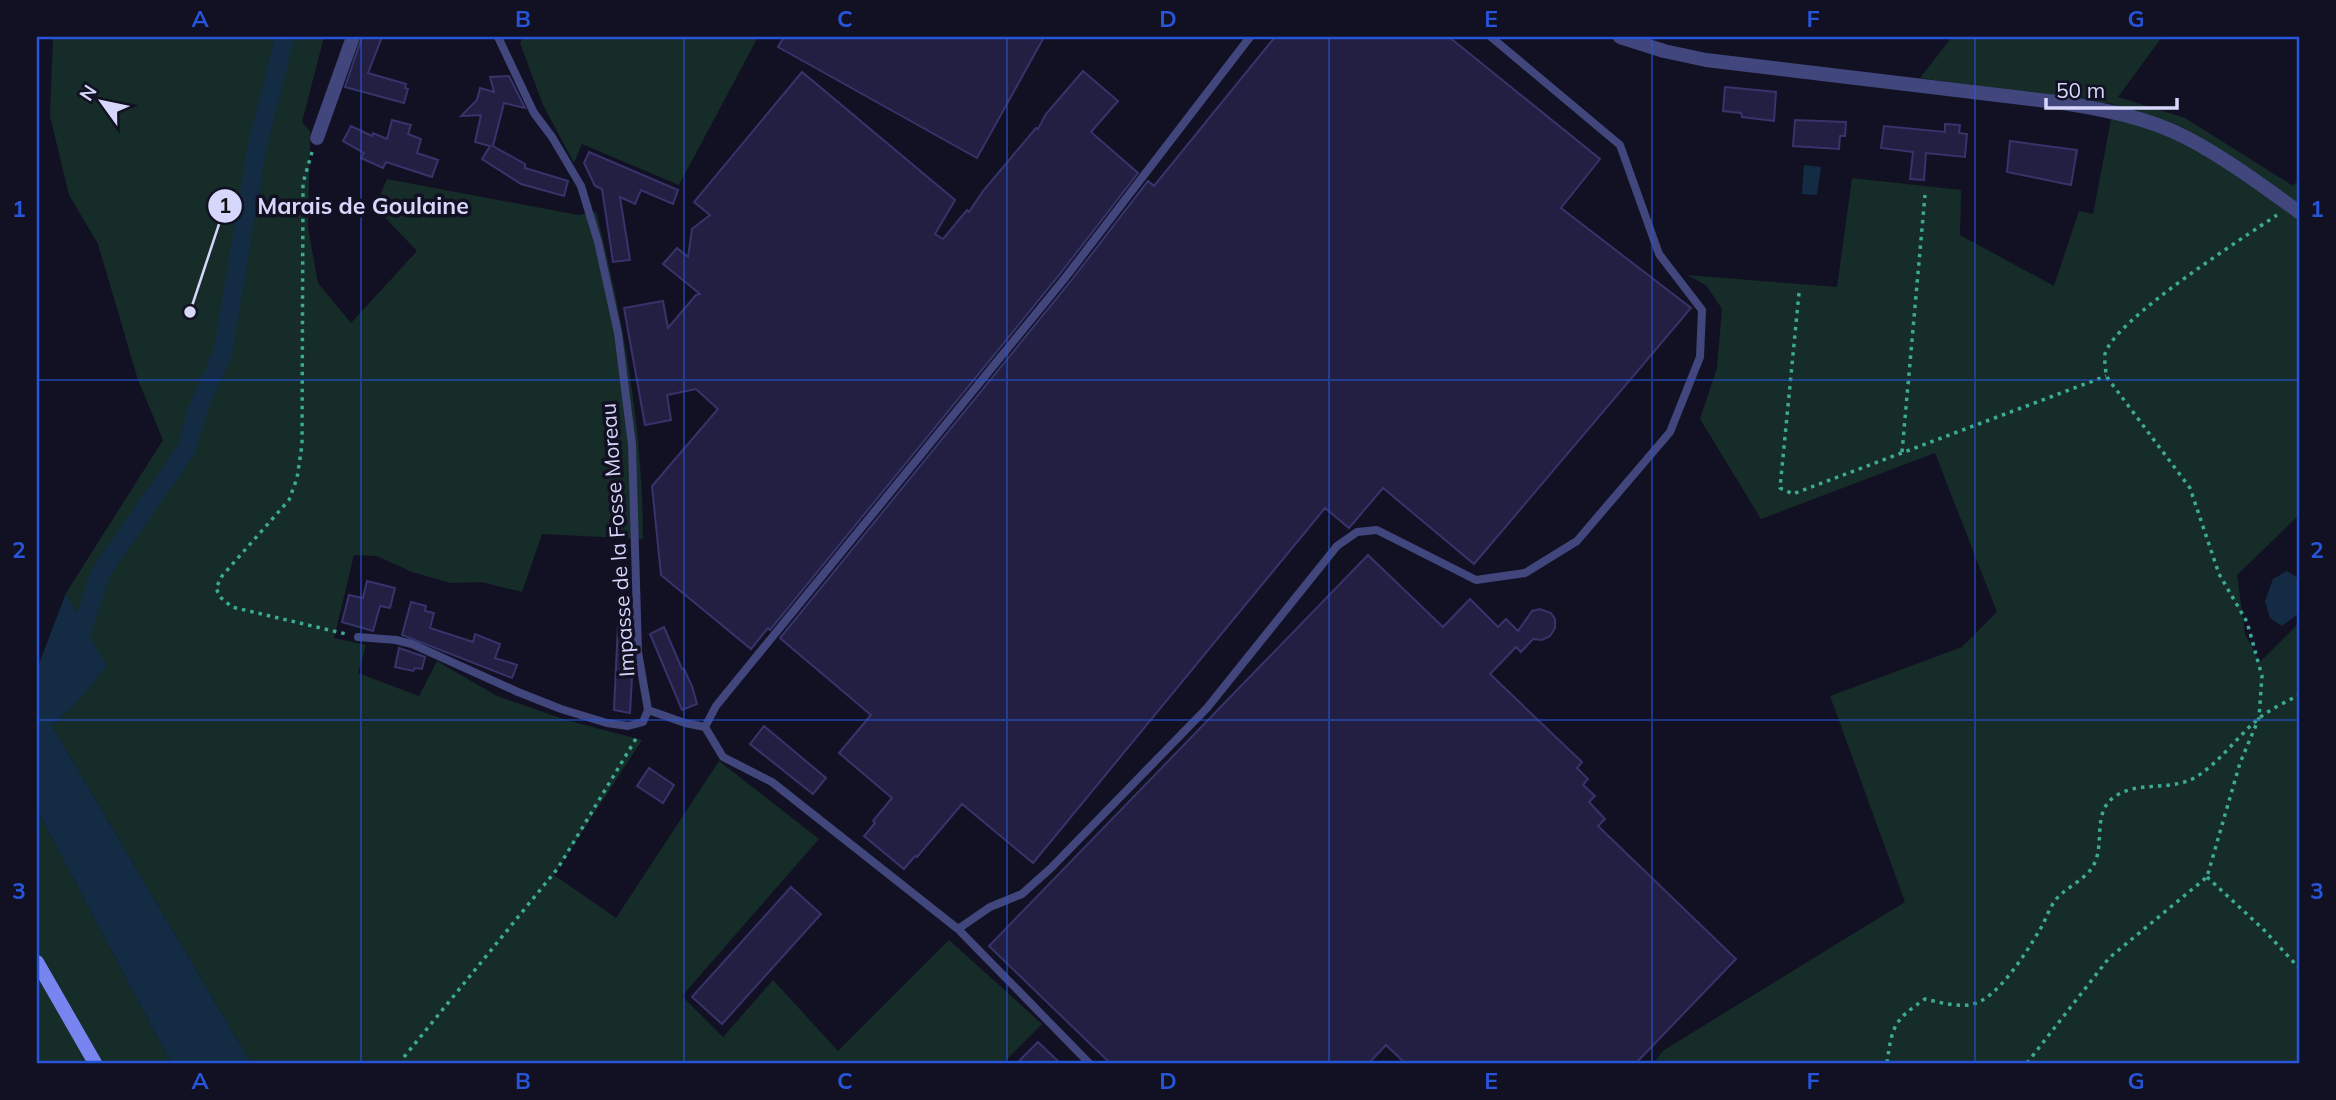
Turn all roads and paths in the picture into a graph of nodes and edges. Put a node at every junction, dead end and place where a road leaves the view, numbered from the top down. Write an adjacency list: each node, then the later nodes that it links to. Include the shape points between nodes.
1 (354, 37): 6 (street)
2 (498, 37): 14 (lane, Impasse de la Fosse Moreau, via 534,113 581,186 598,242 618,333 632,444 638,652)
3 (1251, 37): 17 (lane, via 1065,278 716,706)
4 (1491, 37): 19 (lane, via 1620,145 1659,254 1702,310 1700,357 1670,432 1577,541 1525,573 1476,580 1377,530 1357,532 1337,546 1207,708 1051,868 1021,894 990,907)
5 (1620, 37): 8 (street, via 1706,60 2107,110 2186,137)
6 (317, 138): 12 (path, via 303,183 302,445 297,478 289,500 216,588 232,607)
7 (1925, 195): 11 (path)
8 (2296, 205): 10 (path, via 2184,278 2121,329 2105,354)
9 (1799, 293): 11 (path, via 1780,488 1793,494)
10 (2106, 376): 11 (path); 15 (path, via 2190,488 2219,575 2247,622 2262,676)
11 (1902, 452)
12 (358, 637): 16 (lane, via 412,644 518,692 607,723 628,726)
13 (2299, 695): 15 (path)
14 (648, 710): 16 (lane); 17 (lane)
15 (2259, 718): 18 (path, via 2240,763); 25 (path, via 2194,778 2169,786 2136,788 2112,798 2102,814 2095,862 2055,901 2019,962 1992,994 1973,1004 1925,999 1902,1014 1890,1037)
16 (643, 722): 22 (path, via 634,745 558,868)
17 (705, 727): 19 (lane, via 723,758 772,782)
18 (2207, 877): 21 (path); 26 (path, via 2109,958)
19 (958, 929): 24 (lane)
20 (37, 962): 23 (main road)
21 (2299, 968)
22 (404, 1057)
23 (95, 1063)
24 (1089, 1063)
25 (1887, 1063)
26 (2027, 1063)

